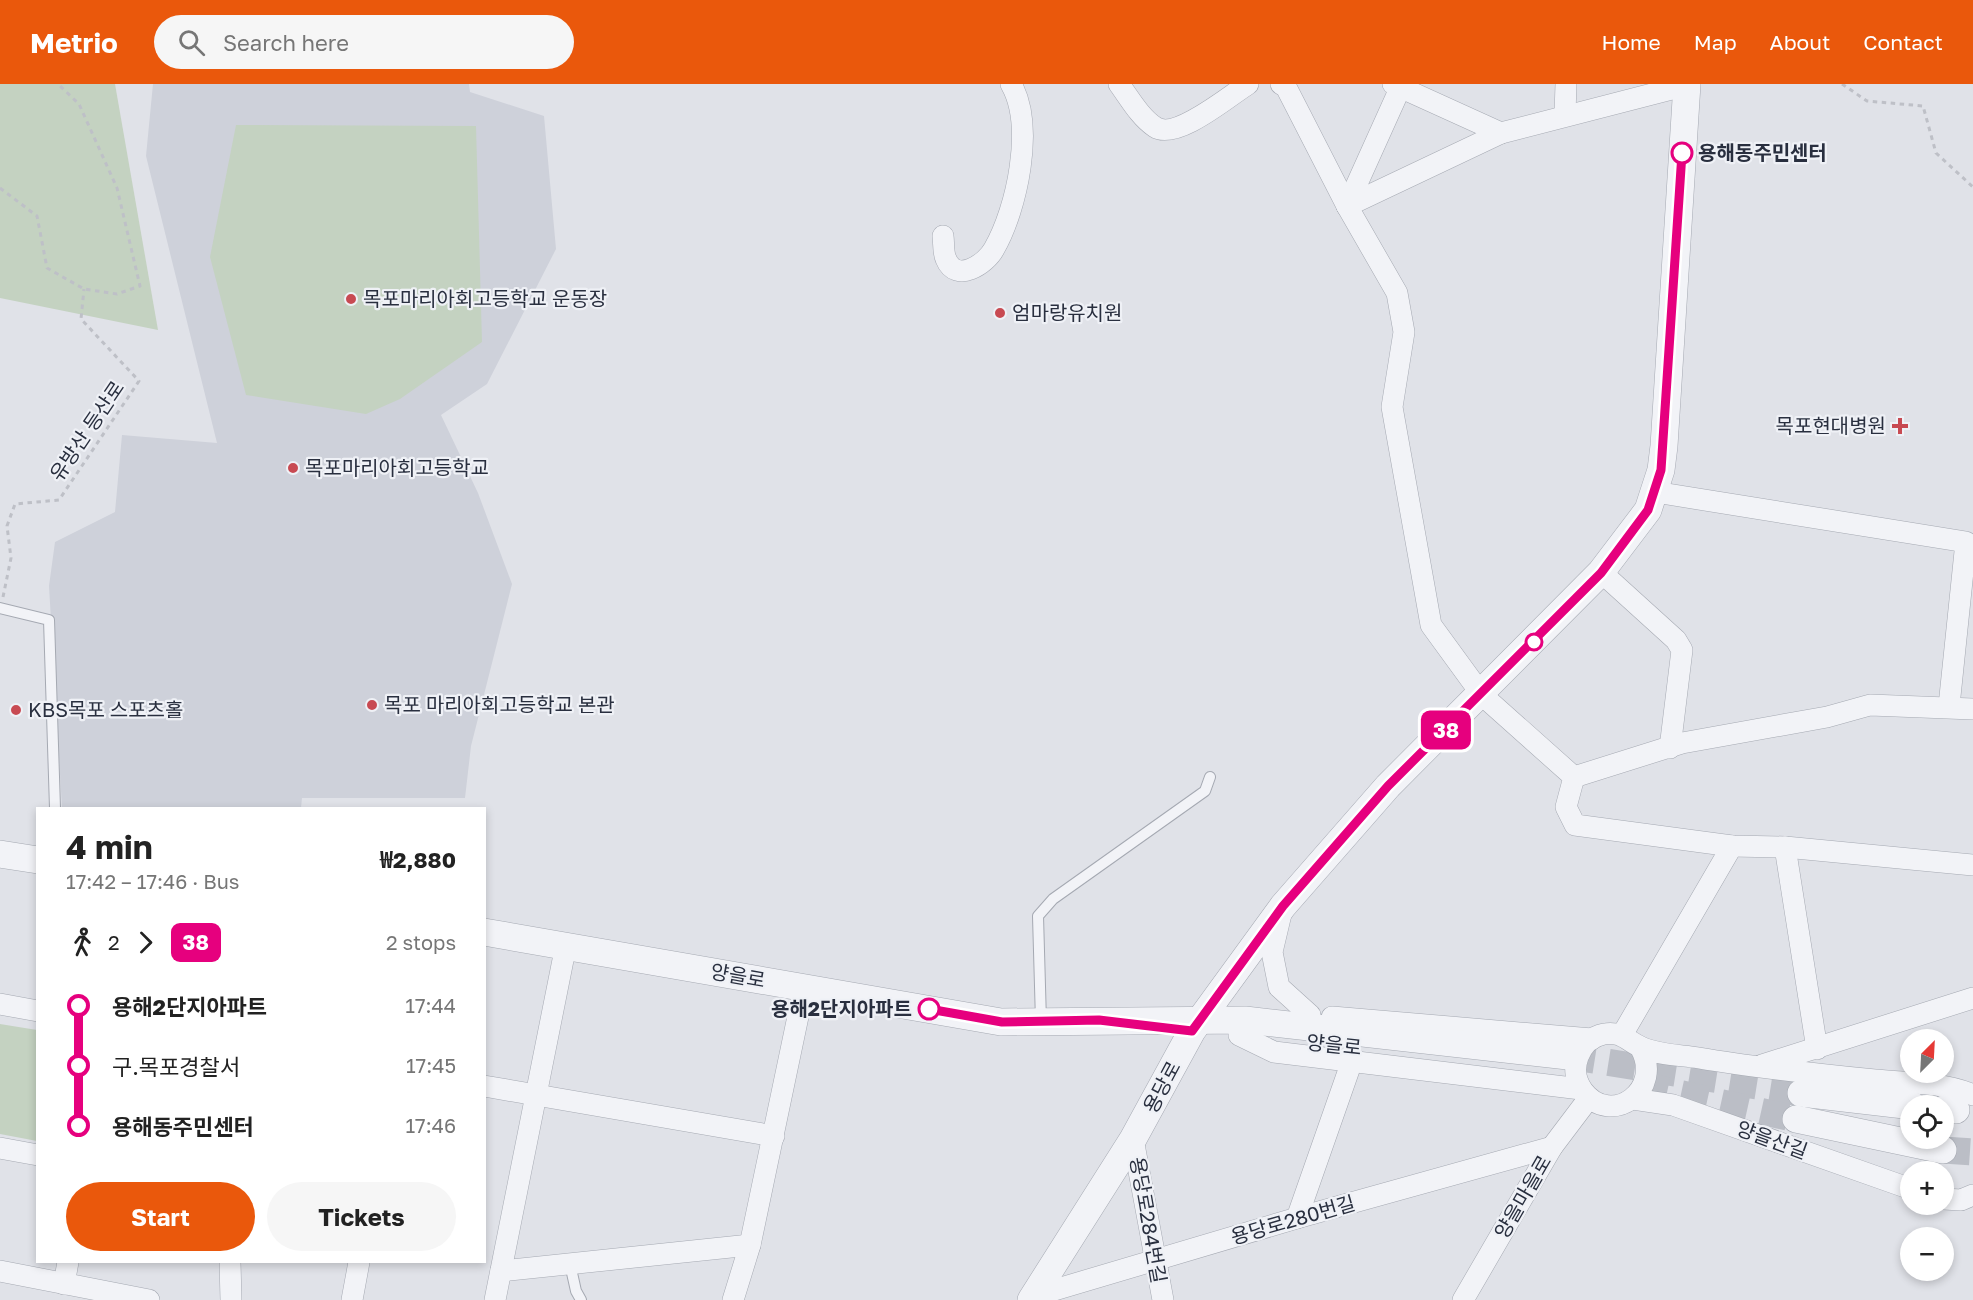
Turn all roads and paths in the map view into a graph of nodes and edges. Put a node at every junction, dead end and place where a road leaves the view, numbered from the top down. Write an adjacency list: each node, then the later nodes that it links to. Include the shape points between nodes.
1 (58, 84): 16 (path, via 79,104 117,188 140,286 117,294)
2 (1011, 84): 15 (street, via 1020,109 1022,142 1016,185 1002,232 984,262 963,271 946,260)
3 (1119, 84): 4 (street, via 1142,115 1156,128 1167,131 1181,128)
4 (1248, 84)
5 (1281, 84): 14 (street)
6 (1566, 84): 10 (street)
7 (1687, 84): 10 (street); 17 (street, 용당로, via 1664,446)
8 (1842, 84): 12 (path, via 1867,101 1923,106 1936,153)
9 (1398, 85): 11 (street); 14 (street)
10 (1565, 114): 11 (street)
11 (1501, 133): 14 (street)
12 (1973, 187)
13 (0, 188): 16 (path, via 37,216 47,268)
14 (1347, 206): 20 (street, via 1397,293 1404,332 1392,407 1431,625)
15 (943, 237)
16 (84, 289): 19 (path, 유방산 등산로, via 81,319 139,381 59,500 15,504 7,525 11,558)
17 (1655, 492): 18 (street, 용당로, via 1640,523); 21 (street, via 1966,542)
18 (1601, 573): 20 (street, 용당로); 23 (street, via 1676,640 1682,650)
19 (1, 608): 26 (lane, via 49,620)
20 (1482, 695): 25 (street); 32 (street, 용당로, via 1388,786)
21 (1949, 706): 22 (street); 23 (street, via 1870,705)
22 (1973, 709)
23 (1670, 748): 25 (street)
24 (1210, 777): 40 (lane, via 1205,791 1053,899 1038,916)
25 (1574, 777): 27 (street, via 1566,807 1575,825)
26 (55, 807)
27 (1732, 846): 28 (street); 43 (street)
28 (1785, 848): 31 (street); 46 (street)
29 (0, 854): 30 (street)
30 (36, 860)
31 (1973, 865)
32 (1283, 906): 39 (street, via 1272,952 1279,987); 41 (street, 용당로)
33 (486, 932): 34 (street, 양을로)
34 (566, 945): 35 (street, 양을로); 52 (street)
35 (804, 988): 40 (street, 양을로, via 1002,1022); 57 (street)
36 (1973, 998): 46 (street)
37 (0, 1004): 38 (street)
38 (36, 1011)
39 (1310, 1015): 42 (street); 44 (street)
40 (1041, 1021): 41 (street, 양을로)
41 (1196, 1025): 42 (street, 양을로); 58 (street, 용당로)
42 (1242, 1028): 47 (street, via 1274,1052); 49 (street, 양을로)
43 (1622, 1035): 44 (street, via 1612,1033); 45 (street)
44 (1592, 1039): 49 (street, via 1577,1056)
45 (1640, 1047): 48 (street); 53 (street, via 1647,1074)
46 (1817, 1049): 48 (street)
47 (1352, 1061): 49 (street); 66 (street)
48 (1752, 1067): 55 (street, via 1937,1086)
49 (1577, 1078): 53 (street, via 1600,1103 1615,1105); 59 (street, 양을마을로)
50 (486, 1086): 52 (street)
51 (1801, 1093): 54 (street)
52 (536, 1095): 57 (street); 73 (street)
53 (1632, 1098): 63 (street, 양을산길, via 1673,1105)
54 (1900, 1104)
55 (1958, 1105)
56 (1796, 1119): 61 (street)
57 (774, 1136): 67 (street)
58 (1134, 1139): 68 (street, 용당로284번길); 76 (street, 용당로)
59 (1552, 1147): 66 (street, 용당로280번길); 84 (street, 양을마을로)
60 (0, 1148): 62 (street)
61 (1943, 1150)
62 (36, 1155)
63 (1900, 1185)
64 (1973, 1195): 65 (street)
65 (1954, 1200)
66 (1297, 1218): 68 (street, 용당로280번길)
67 (750, 1245): 72 (street); 82 (street)
68 (1155, 1261): 76 (street, 용당로280번길); 83 (street, 용당로284번길)
69 (68, 1263): 75 (street)
70 (230, 1263): 78 (street)
71 (359, 1263): 79 (street)
72 (570, 1264): 73 (street); 81 (lane)
73 (501, 1271): 80 (street)
74 (0, 1272): 75 (street)
75 (64, 1284): 77 (street)
76 (1032, 1298)
77 (149, 1300)
78 (231, 1300)
79 (352, 1300)
80 (495, 1300)
81 (581, 1300)
82 (733, 1300)
83 (1163, 1300)
84 (1463, 1300)

